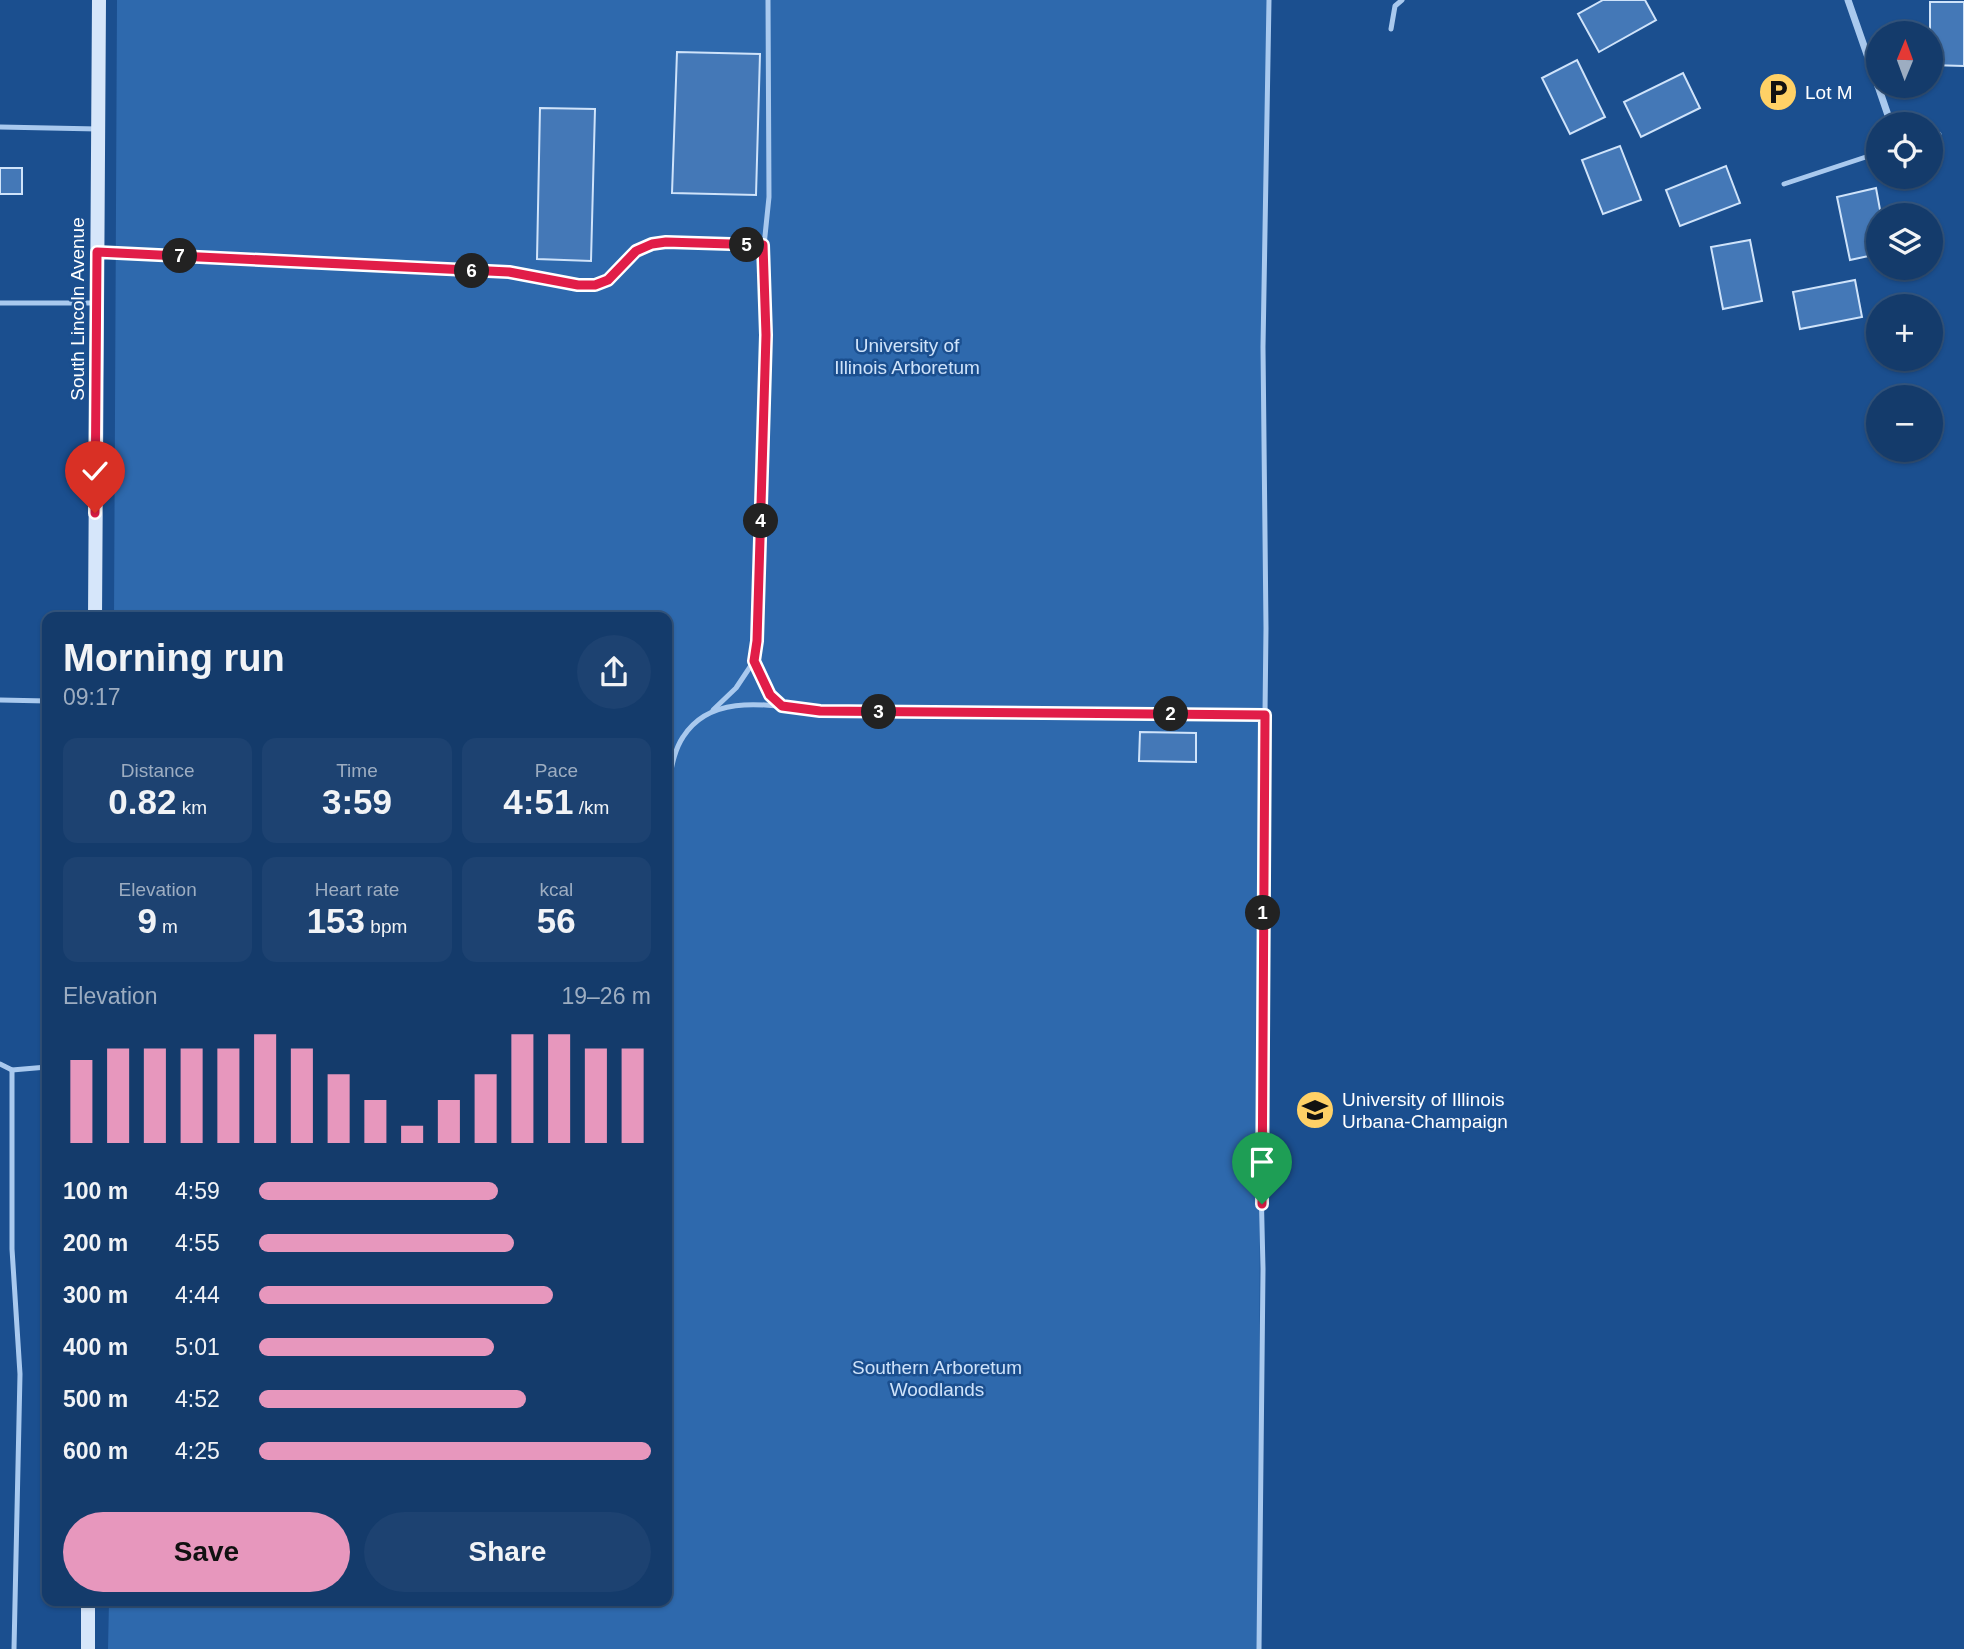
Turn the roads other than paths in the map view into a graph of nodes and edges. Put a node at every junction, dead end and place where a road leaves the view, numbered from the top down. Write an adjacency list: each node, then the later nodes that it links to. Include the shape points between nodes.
1 (99, 0): 9 (main road, South Lincoln Avenue)
2 (768, 0): 12 (lane, via 769,197)
3 (1269, 0): 22 (lane, via 1263,347)
4 (1402, 0): 6 (lane, via 1395,6)
5 (1848, 0): 7 (street)
6 (1391, 30)
7 (1866, 52)
8 (0, 127): 9 (lane)
9 (98, 129): 13 (main road, South Lincoln Avenue)
10 (1866, 157): 11 (lane)
11 (1784, 184)
12 (763, 245): 13 (lane, via 652,244 636,251 608,280 595,285 509,272); 17 (lane, via 766,335)
13 (97, 252): 15 (main road, South Lincoln Avenue)
14 (0, 303): 15 (lane)
15 (97, 303): 16 (main road, South Lincoln Avenue)
16 (94, 612)
17 (754, 661): 20 (lane, via 765,687); 21 (lane, via 736,688)
18 (0, 700): 19 (lane)
19 (42, 701)
20 (782, 706): 21 (lane); 22 (lane, via 820,711)
21 (713, 710): 23 (lane, via 682,738)
22 (1265, 715): 30 (lane)
23 (672, 772)
24 (0, 1064): 26 (lane)
25 (42, 1067): 26 (lane)
26 (12, 1070): 28 (lane, via 12,1249 20,1374)
27 (88, 1606): 29 (main road)
28 (14, 1649)
29 (88, 1649)
30 (1259, 1649)

